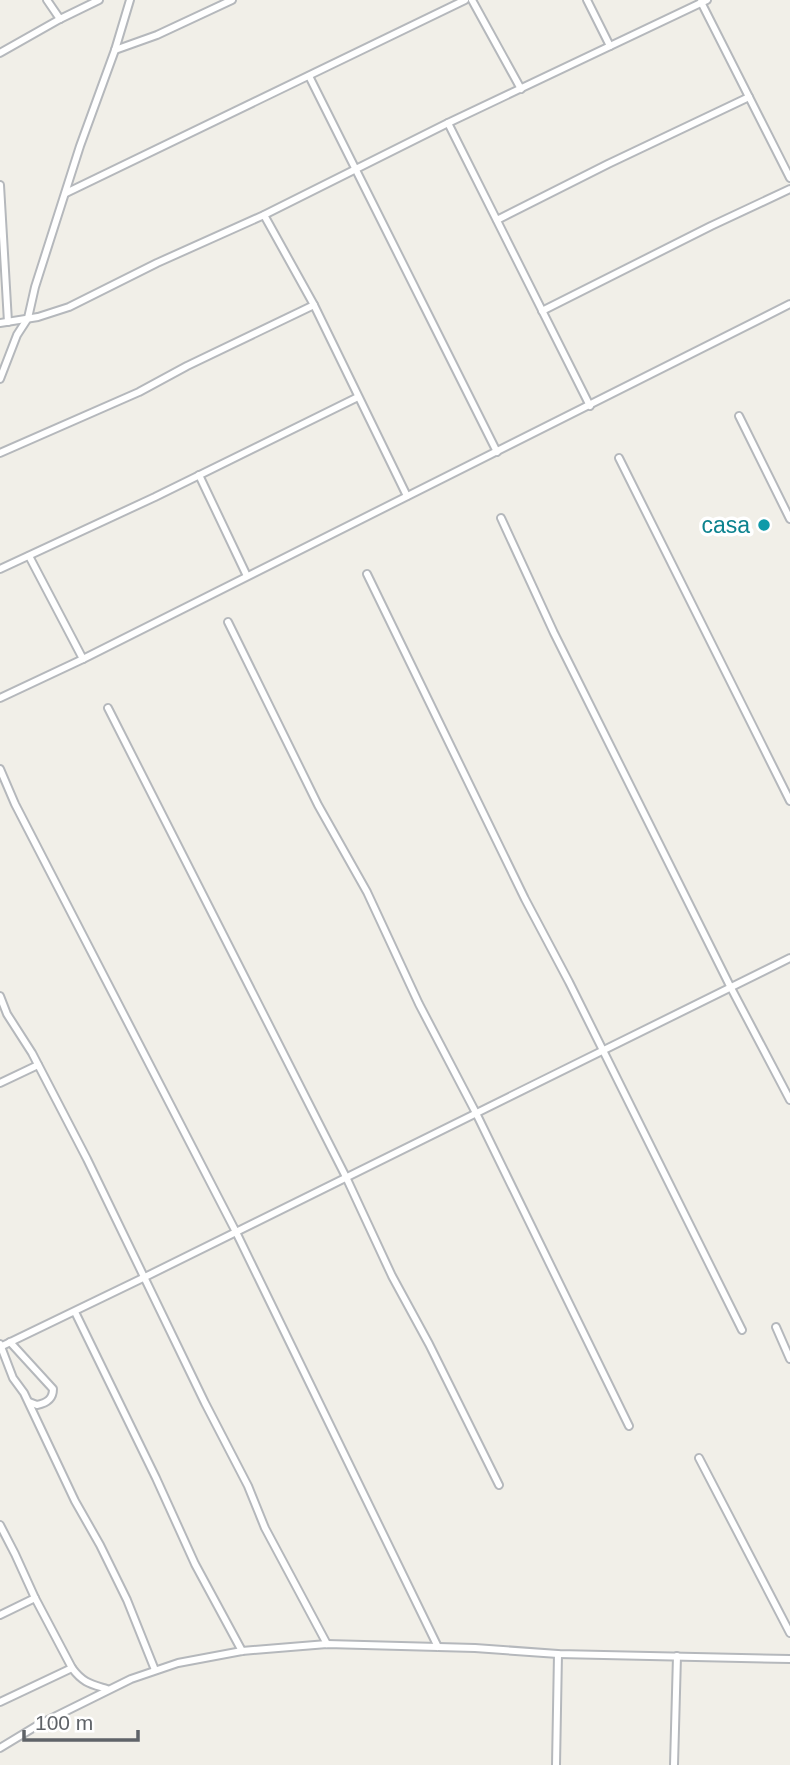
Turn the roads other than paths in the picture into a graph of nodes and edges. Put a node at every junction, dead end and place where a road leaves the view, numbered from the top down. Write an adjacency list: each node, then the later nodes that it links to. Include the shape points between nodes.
1 (47, 0): 9 (street)
2 (99, 0): 9 (street)
3 (130, 0): 11 (street)
4 (232, 0): 11 (street)
5 (465, 0): 13 (street)
6 (472, 0): 14 (street)
7 (587, 0): 10 (street)
8 (703, 1): 10 (street); 15 (street)
9 (60, 19): 12 (street)
10 (610, 46): 14 (street)
11 (115, 50): 21 (street)
12 (0, 53)
13 (309, 76): 17 (street); 21 (street)
14 (521, 89): 16 (street)
15 (748, 97): 18 (street); 23 (street)
16 (448, 123): 17 (street); 23 (street)
17 (355, 170): 22 (street); 33 (street)
18 (790, 178)
19 (0, 185): 28 (street)
20 (790, 189): 26 (street)
21 (66, 193): 27 (street)
22 (264, 215): 25 (street); 27 (street, via 69,307)
23 (497, 220): 26 (street)
24 (790, 304): 31 (street)
25 (314, 305): 30 (street); 34 (street, via 139,392)
26 (542, 311): 31 (street)
27 (28, 318): 28 (street); 29 (street)
28 (4, 322)
29 (0, 379)
30 (358, 397): 36 (street); 37 (street)
31 (590, 406): 33 (street)
32 (739, 416): 39 (street)
33 (497, 452): 37 (street)
34 (0, 453)
35 (619, 458): 49 (street)
36 (199, 475): 40 (street); 43 (street)
37 (407, 496): 43 (street)
38 (501, 519): 51 (street)
39 (790, 519)
40 (29, 556): 41 (street); 45 (street)
41 (0, 569)
42 (367, 574): 53 (street)
43 (247, 576): 45 (street)
44 (228, 622): 57 (street)
45 (83, 659): 46 (street)
46 (0, 698)
47 (108, 708): 58 (street)
48 (0, 769): 59 (street)
49 (790, 802)
50 (790, 958): 51 (street)
51 (730, 986): 53 (street); 56 (street)
52 (0, 996): 54 (street)
53 (602, 1050): 57 (street); 63 (street)
54 (38, 1065): 55 (street); 60 (street)
55 (0, 1083)
56 (790, 1100)
57 (476, 1113): 58 (street); 68 (street)
58 (346, 1177): 59 (street); 70 (street)
59 (236, 1232): 60 (street); 76 (street)
60 (145, 1277): 61 (street); 75 (street, via 265,1528)
61 (75, 1312): 64 (street); 77 (street, via 195,1564)
62 (776, 1327): 66 (street)
63 (743, 1331)
64 (10, 1342): 65 (street); 67 (street, via 53,1389 49,1401)
65 (0, 1346): 67 (street, via 12,1378)
66 (790, 1359)
67 (29, 1402): 82 (street, via 127,1600)
68 (629, 1426)
69 (699, 1458): 74 (street)
70 (499, 1485)
71 (1, 1528): 72 (street)
72 (34, 1598): 73 (street); 81 (street)
73 (0, 1615)
74 (790, 1633)
75 (327, 1644): 76 (street); 77 (street)
76 (438, 1647): 78 (street)
77 (242, 1651): 82 (street)
78 (558, 1654): 79 (street); 86 (street)
79 (677, 1656): 80 (street); 87 (street)
80 (790, 1659)
81 (72, 1668): 83 (street, via 80,1679); 84 (street)
82 (155, 1670): 83 (street)
83 (107, 1689): 85 (street)
84 (0, 1702)
85 (0, 1748)
86 (556, 1765)
87 (674, 1765)

